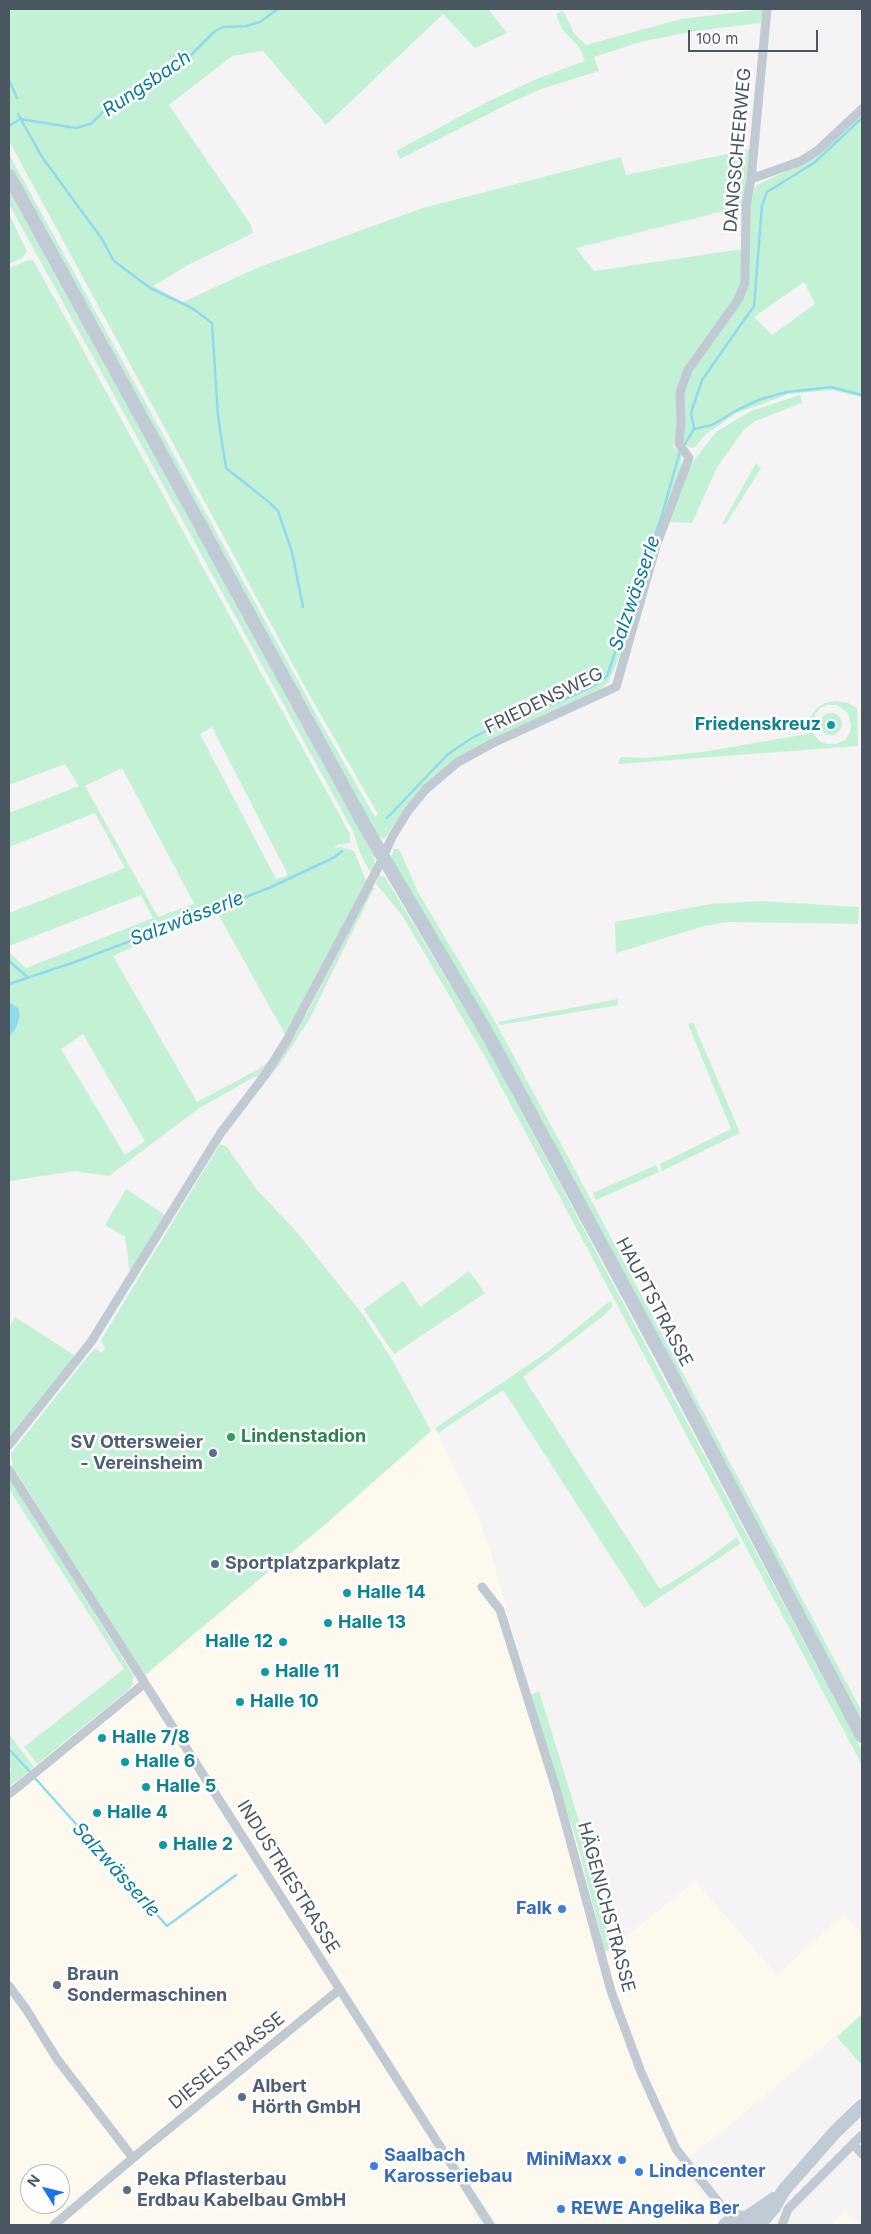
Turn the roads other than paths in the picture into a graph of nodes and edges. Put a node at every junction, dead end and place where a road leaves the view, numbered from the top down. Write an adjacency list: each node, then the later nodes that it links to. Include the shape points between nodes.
1 (767, 9): 4 (street, DANGSCHEERWEG)
2 (862, 109): 4 (street, via 818,150 801,161)
3 (9, 176): 6 (street, HAUPTSTRASSE)
4 (751, 179): 5 (street, DANGSCHEERWEG, via 746,206)
5 (746, 264): 6 (street, FRIEDENSWEG, via 745,283 738,300 688,370 680,392 679,444 689,458 656,546 616,687 458,762 426,789 408,811)
6 (383, 858): 7 (street, FRIEDENSWEG, via 287,1040 265,1075 220,1134 91,1342); 11 (street, HAUPTSTRASSE, via 493,1043)
7 (9, 1445)
8 (9, 1470): 10 (street, INDUSTRIESTRASSE)
9 (482, 1587): 21 (street, HÄGENICHSTRASSE, via 500,1610 558,1792 611,1991 639,2067 676,2149)
10 (145, 1683): 12 (street); 14 (street, INDUSTRIESTRASSE)
11 (862, 1736)
12 (9, 1794)
13 (9, 1986): 19 (street, via 57,2059)
14 (340, 1990): 19 (street, DIESELSTRASSE); 23 (street, INDUSTRIESTRASSE)
15 (862, 2106): 20 (street)
16 (862, 2135): 17 (street)
17 (853, 2144): 18 (street); 25 (street, via 788,2209)
18 (862, 2154)
19 (133, 2158): 22 (street, DIESELSTRASSE)
20 (784, 2190): 21 (street); 24 (street)
21 (739, 2222)
22 (54, 2225)
23 (490, 2225)
24 (759, 2225)
25 (782, 2225)

